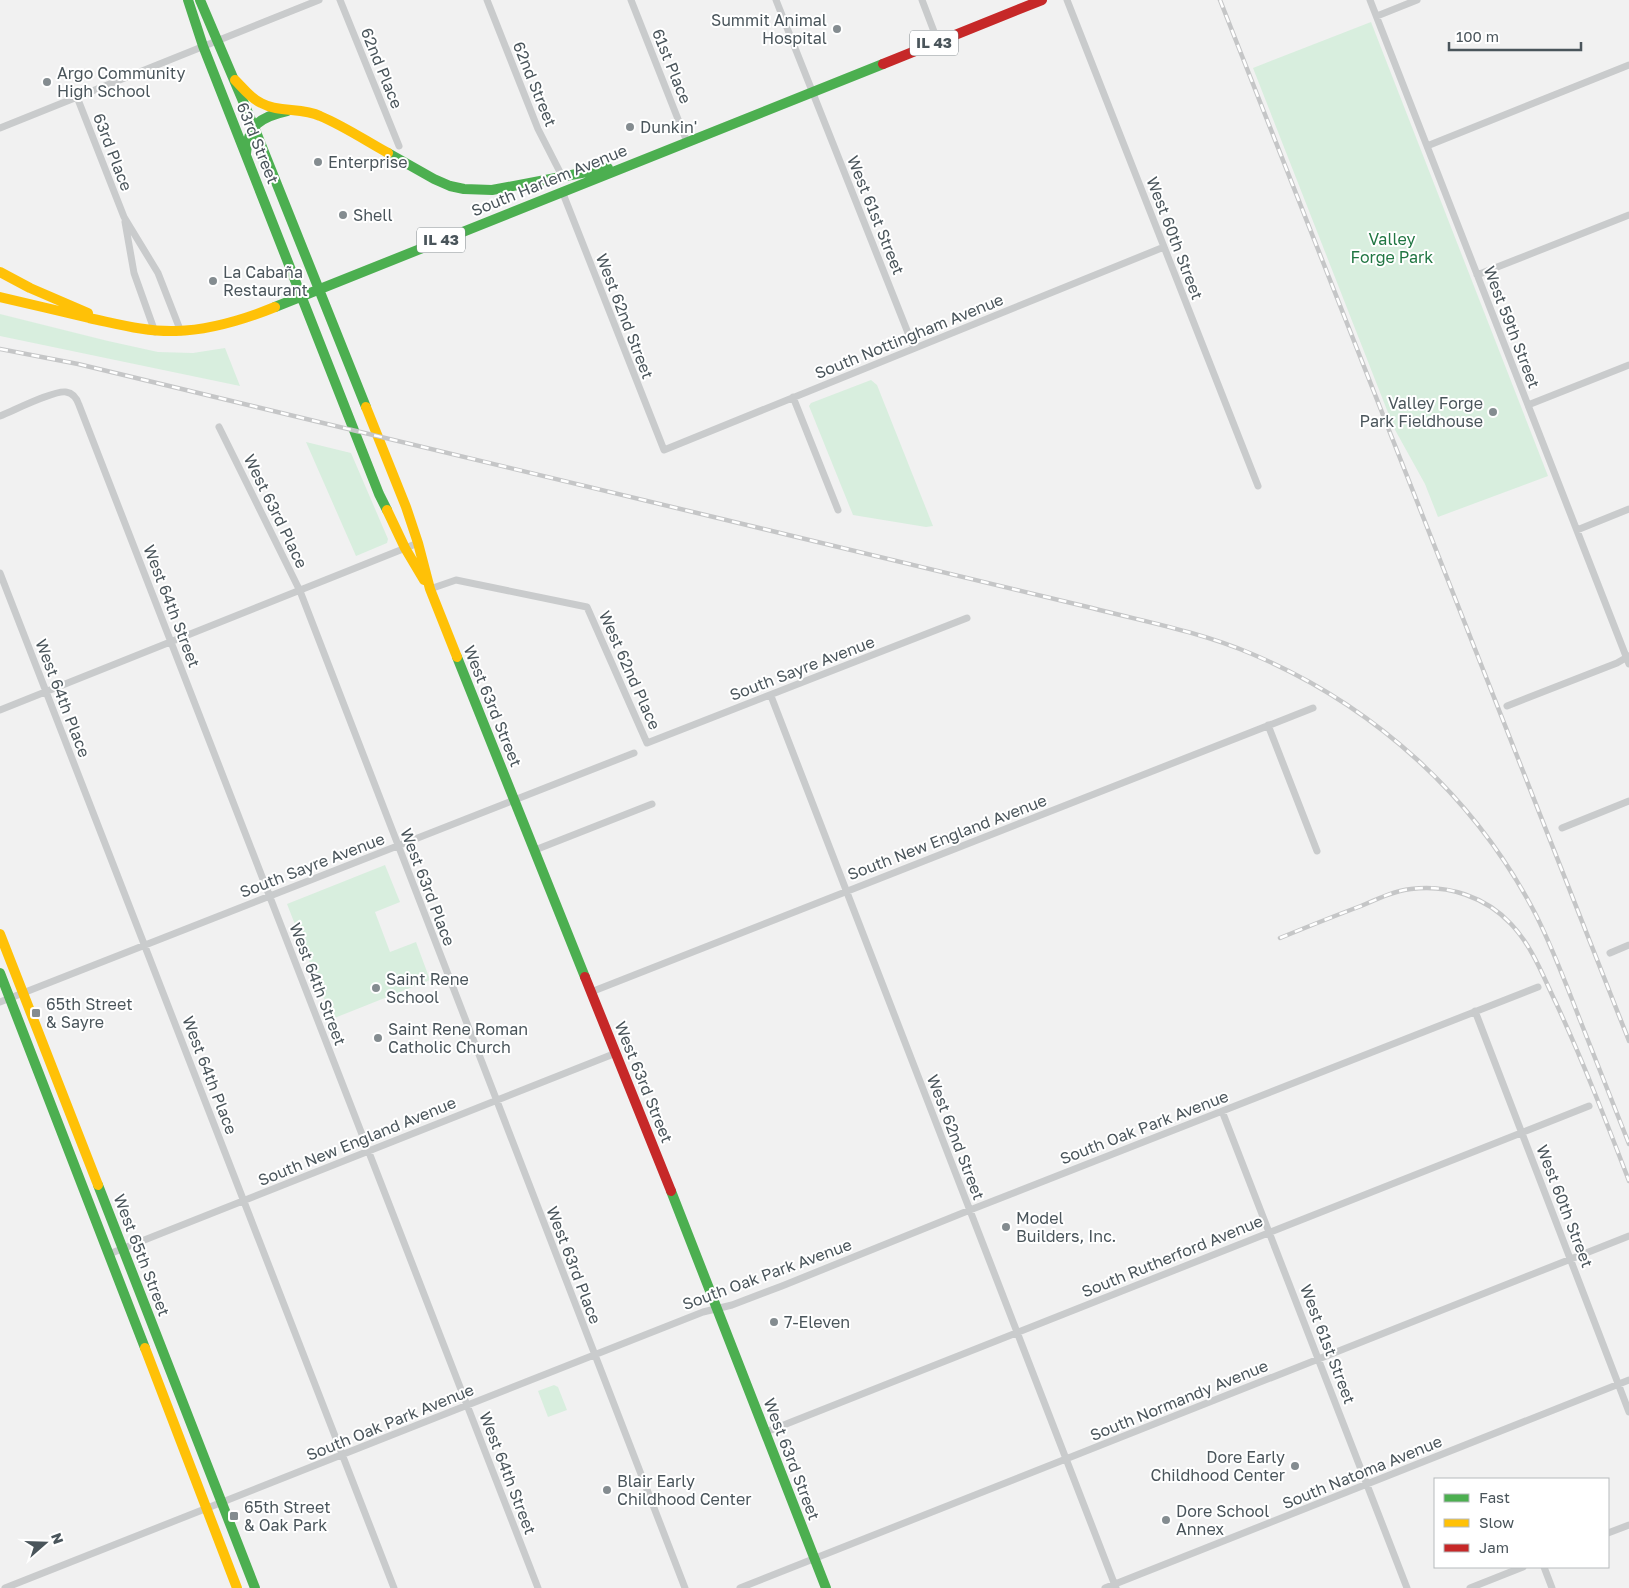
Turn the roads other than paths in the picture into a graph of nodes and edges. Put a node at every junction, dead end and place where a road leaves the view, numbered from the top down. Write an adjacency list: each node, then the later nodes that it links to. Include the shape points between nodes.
1 (188, 0): 16 (main road, 63rd Street)
2 (200, 0): 14 (main road, 63rd Street)
3 (319, 0): 14 (street)
4 (340, 0): 25 (street, 62nd Place)
5 (487, 0): 29 (street, 62nd Street, via 538,129)
6 (631, 0): 24 (street, 61st Place)
7 (776, 0): 19 (street, West 61st Street)
8 (922, 0): 15 (street)
9 (1042, 0): 15 (main road, South Harlem Avenue / IL 43)
10 (1067, 0): 33 (street, West 60th Street)
11 (1370, 0): 13 (street, West 59th Street)
12 (1417, 0): 13 (street)
13 (1377, 16): 26 (street, West 59th Street)
14 (219, 40): 16 (street); 18 (main road, 63rd Street)
15 (938, 42): 19 (main road, South Harlem Avenue / IL 43)
16 (203, 46): 20 (street); 27 (main road, 63rd Street)
17 (1629, 65): 26 (street)
18 (235, 80): 21 (main road, via 262,104); 22 (main road, 63rd Street)
19 (813, 92): 24 (main road, South Harlem Avenue / IL 43); 42 (street, West 61st Street)
20 (77, 97): 23 (street); 32 (street, 63rd Place)
21 (298, 109): 22 (main road, via 274,114); 29 (main road, via 321,116 450,186 492,190)
22 (254, 126): 27 (main road, via 246,140); 36 (main road, 63rd Street)
23 (0, 128)
24 (687, 142): 28 (main road, South Harlem Avenue / IL 43)
25 (399, 146)
26 (1427, 146): 35 (street, West 59th Street)
27 (246, 154): 37 (main road, 63rd Street)
28 (632, 164): 29 (main road); 30 (main road, South Harlem Avenue / IL 43)
29 (562, 176)
30 (562, 191): 36 (main road, South Harlem Avenue / IL 43); 48 (street, West 62nd Street)
31 (1629, 215): 35 (street)
32 (124, 217): 40 (street, 63rd Place, via 134,273); 41 (street, 63rd Place, via 158,273)
33 (1164, 247): 42 (street, South Nottingham Avenue); 49 (street, West 60th Street)
34 (0, 272): 39 (main road)
35 (1477, 275): 45 (street, West 59th Street)
36 (320, 288): 37 (main road, South Harlem Avenue / IL 43); 53 (main road, West 63rd Street)
37 (302, 296): 41 (main road, South Harlem Avenue / IL 43, via 244,320); 54 (main road, West 63rd Street, via 379,494)
38 (0, 297): 39 (main road, South Harlem Avenue / IL 43)
39 (110, 323): 40 (main road, South Harlem Avenue / IL 43)
40 (155, 332): 41 (main road, South Harlem Avenue / IL 43)
41 (181, 332)
42 (914, 348): 44 (street, South Nottingham Avenue)
43 (1629, 365): 45 (street)
44 (793, 397): 48 (street, South Nottingham Avenue); 51 (street)
45 (1528, 405): 52 (street, West 59th Street)
46 (0, 416): 59 (street, West 64th Street, via 54,394 69,392 77,400)
47 (219, 426): 57 (street, West 63rd Place)
48 (664, 450)
49 (1258, 486)
50 (1629, 509): 52 (street)
51 (838, 510)
52 (1577, 530): 60 (street, West 59th Street)
53 (418, 543): 54 (street); 56 (main road, West 63rd Street)
54 (404, 548): 56 (main road, West 63rd Street); 57 (street)
55 (0, 573): 61 (street, West 64th Place)
56 (430, 589): 67 (street, West 62nd Place, via 456,580 587,607); 69 (main road, West 63rd Street)
57 (300, 591): 59 (street); 73 (street, West 63rd Place)
58 (967, 618): 62 (street, South Sayre Avenue)
59 (171, 642): 61 (street); 77 (street, West 64th Street)
60 (1628, 659): 63 (street)
61 (46, 692): 65 (street); 80 (street, West 64th Place)
62 (771, 696): 67 (street, South Sayre Avenue); 76 (street, West 62nd Street)
63 (1507, 706)
64 (1313, 708): 66 (street, South New England Avenue)
65 (0, 710)
66 (1268, 725): 75 (street); 76 (street, South New England Avenue)
67 (648, 743)
68 (634, 753): 69 (street, South Sayre Avenue)
69 (515, 800): 73 (street, South Sayre Avenue); 74 (main road, West 63rd Street)
70 (1629, 801): 72 (street)
71 (652, 804): 74 (street)
72 (1562, 828)
73 (397, 846): 77 (street, South Sayre Avenue); 89 (street, West 63rd Place)
74 (535, 850): 84 (main road, West 63rd Street)
75 (1317, 851)
76 (847, 891): 84 (street, South New England Avenue); 95 (street, West 62nd Street)
77 (270, 896): 80 (street, South Sayre Avenue); 93 (street, West 64th Street)
78 (0, 934): 85 (main road, West 65th Street)
79 (1629, 945): 81 (street)
80 (144, 946): 85 (street, South Sayre Avenue); 94 (street, West 64th Place)
81 (1610, 953)
82 (0, 973): 86 (main road, West 65th Street)
83 (1538, 987): 87 (street, South Oak Park Avenue)
84 (591, 992): 88 (main road, West 63rd Street)
85 (23, 993): 86 (street, South Sayre Avenue); 98 (main road, West 65th Street)
86 (5, 1000): 99 (main road, West 65th Street)
87 (1475, 1011): 91 (street, South Oak Park Avenue); 92 (street, West 60th Street)
88 (616, 1052): 89 (street, South New England Avenue); 101 (main road, West 63rd Street)
89 (496, 1101): 93 (street, South New England Avenue); 103 (street, West 63rd Place)
90 (1589, 1106): 92 (street, South Rutherford Avenue)
91 (1222, 1111): 95 (street, South Oak Park Avenue); 96 (street, West 61st Street)
92 (1522, 1132): 96 (street, South Rutherford Avenue); 100 (street, West 60th Street)
93 (369, 1151): 94 (street, South New England Avenue); 107 (street, West 64th Street)
94 (244, 1201): 98 (street, South New England Avenue); 110 (street, West 64th Place)
95 (970, 1210): 101 (street, South Oak Park Avenue); 102 (street, West 62nd Street)
96 (1269, 1232): 102 (street, South Rutherford Avenue); 104 (street, West 61st Street)
97 (1629, 1236): 100 (street, South Normandy Avenue)
98 (123, 1249): 99 (street, South New England Avenue); 113 (main road, West 65th Street)
99 (109, 1254): 114 (main road, West 65th Street)
100 (1570, 1259): 104 (street, South Normandy Avenue); 106 (street, West 60th Street)
101 (718, 1309): 103 (street, South Oak Park Avenue, via 702,1312); 109 (main road, West 63rd Street)
102 (1017, 1333): 109 (street, South Rutherford Avenue); 111 (street, West 62nd Street)
103 (594, 1355): 107 (street, South Oak Park Avenue); 126 (street, West 63rd Place)
104 (1319, 1359): 111 (street, South Normandy Avenue); 112 (street, West 61st Street)
105 (1629, 1380): 106 (street, South Natoma Avenue)
106 (1618, 1384): 108 (street, West 60th Street); 112 (street, South Natoma Avenue)
107 (467, 1406): 110 (street, South Oak Park Avenue); 125 (street, West 64th Street)
108 (1629, 1412)
109 (766, 1432): 117 (main road, West 63rd Street)
110 (342, 1455): 113 (street, South Oak Park Avenue); 124 (street, West 64th Place)
111 (1066, 1459): 117 (street, South Normandy Avenue); 120 (street, West 62nd Street)
112 (1368, 1485): 120 (street, South Natoma Avenue); 130 (street, West 61st Street)
113 (222, 1503): 114 (street, South Oak Park Avenue); 123 (main road, West 65th Street)
114 (206, 1509): 121 (street, South Oak Park Avenue); 122 (main road, West 65th Street)
115 (1629, 1525): 116 (street)
116 (1609, 1533)
117 (814, 1559): 127 (street, South Normandy Avenue); 128 (main road, West 63rd Street)
118 (1520, 1568): 131 (street)
119 (1544, 1568): 132 (street)
120 (1115, 1586): 129 (street, South Natoma Avenue)
121 (5, 1588)
122 (237, 1588)
123 (255, 1588)
124 (394, 1588)
125 (538, 1588)
126 (684, 1588)
127 (740, 1588)
128 (826, 1588)
129 (1105, 1588)
130 (1407, 1588)
131 (1470, 1588)
132 (1552, 1588)

